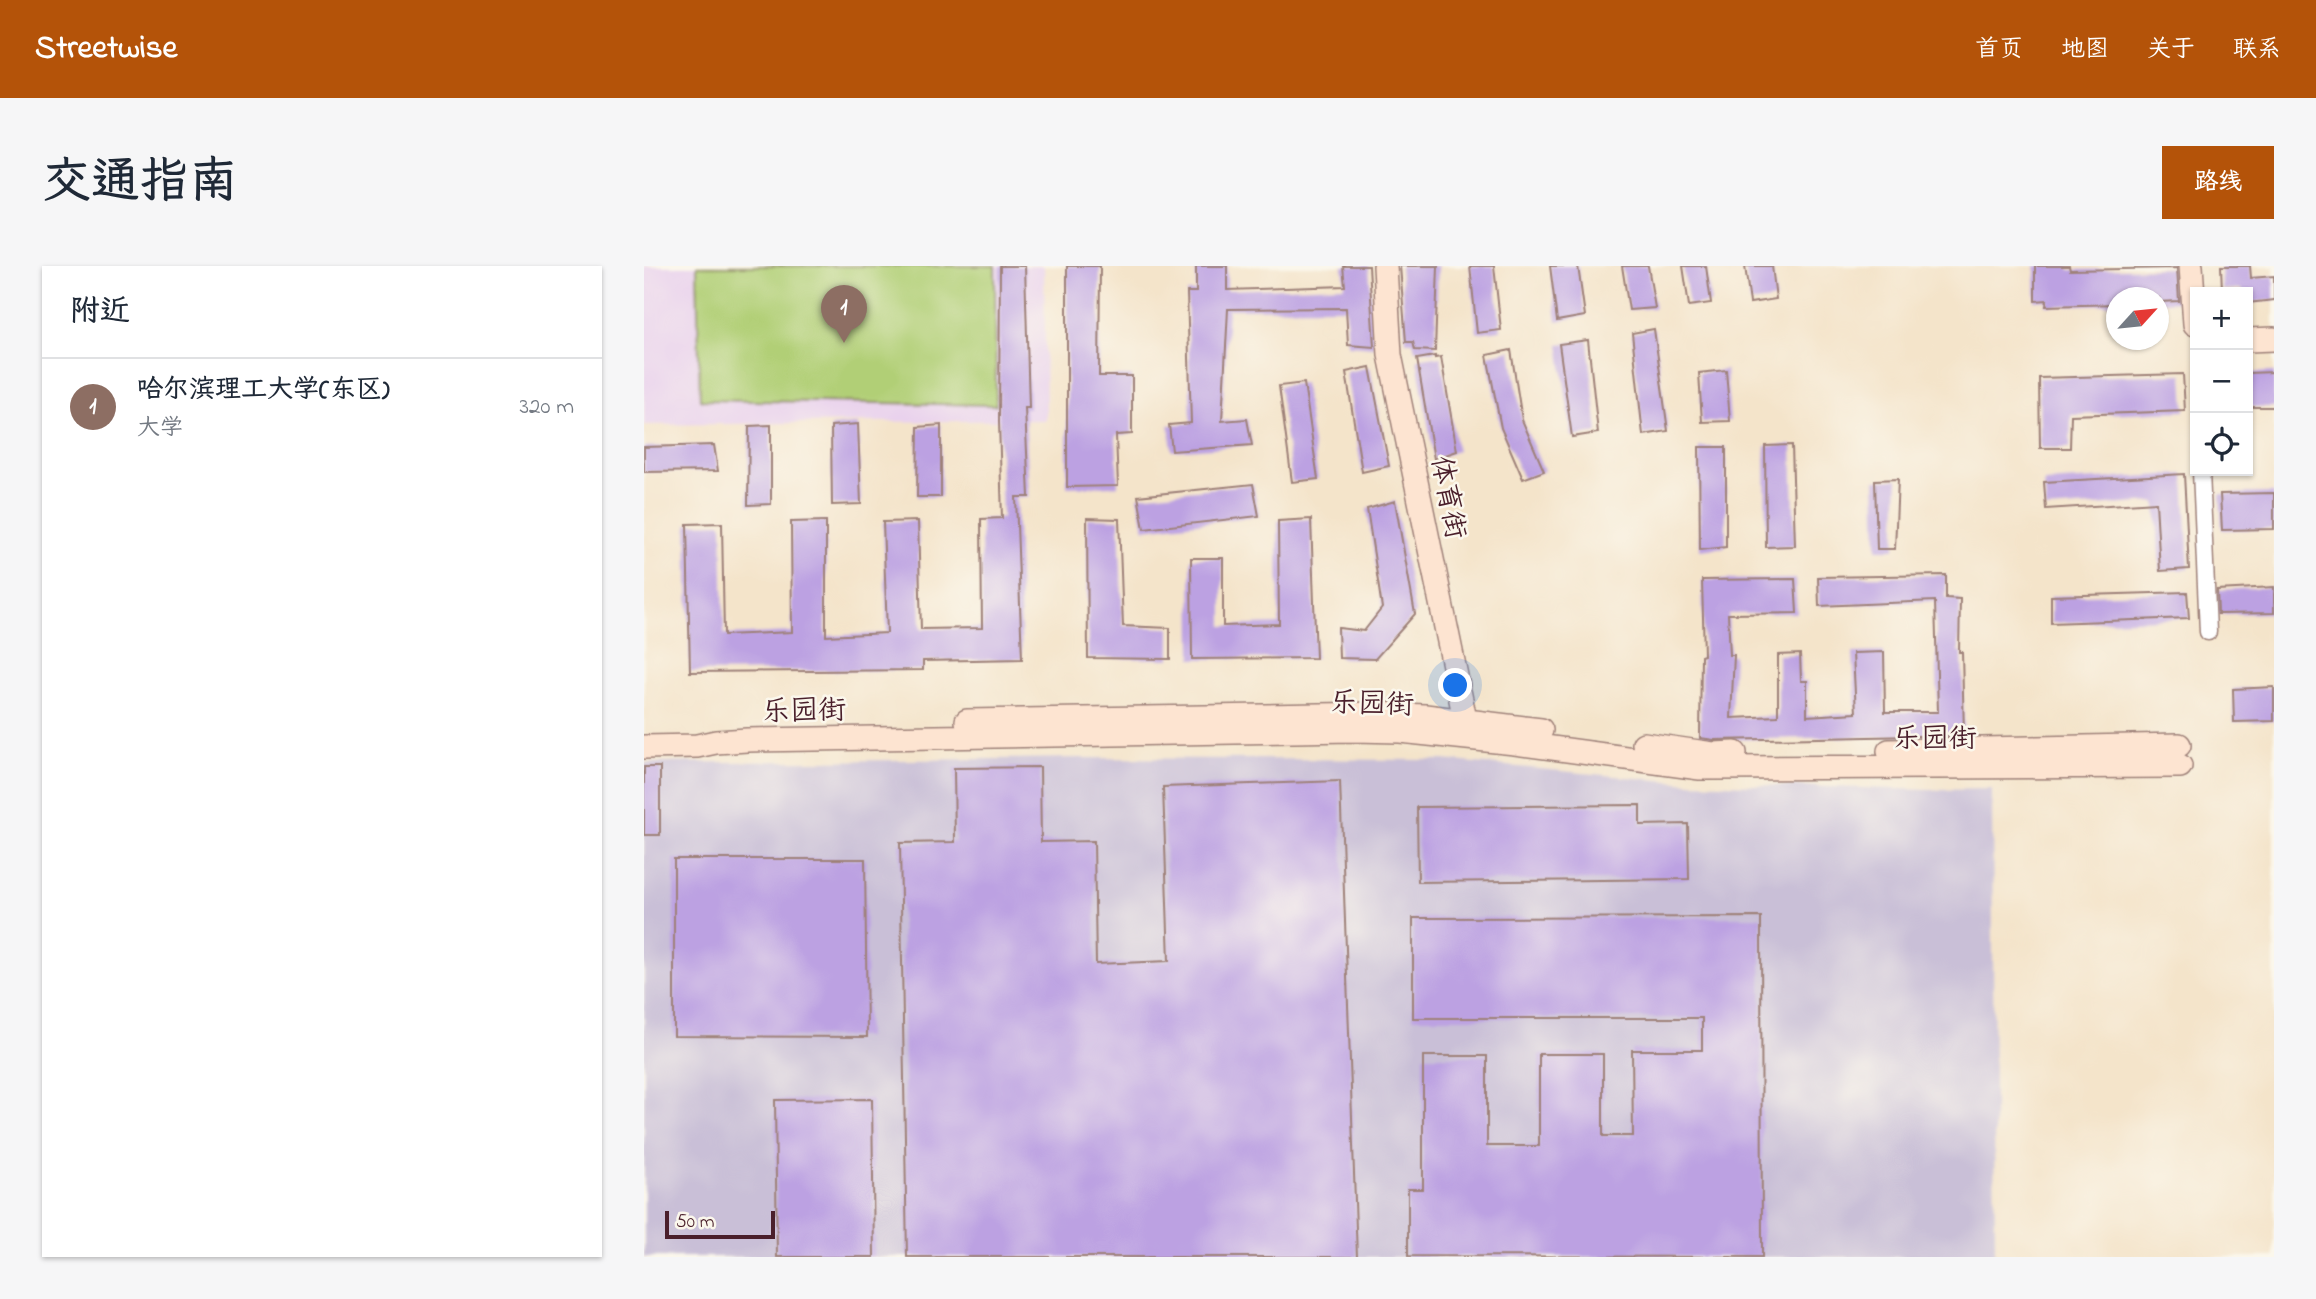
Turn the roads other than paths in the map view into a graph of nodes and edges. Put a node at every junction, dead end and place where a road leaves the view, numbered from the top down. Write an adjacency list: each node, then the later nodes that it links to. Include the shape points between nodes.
1 (1385, 266): 8 (main road, 体育街, via 1390,355)
2 (2191, 266): 3 (main road)
3 (2192, 287)
4 (2274, 339): 5 (main road)
5 (2253, 340)
6 (2201, 476): 7 (street)
7 (2208, 632)
8 (1466, 729): 9 (main road, 乐园街, via 1425,716 1331,714); 10 (main road, 乐园街, via 747,740); 11 (main road, 乐园街, via 1713,754)
9 (644, 732)
10 (644, 747)
11 (2180, 756)

